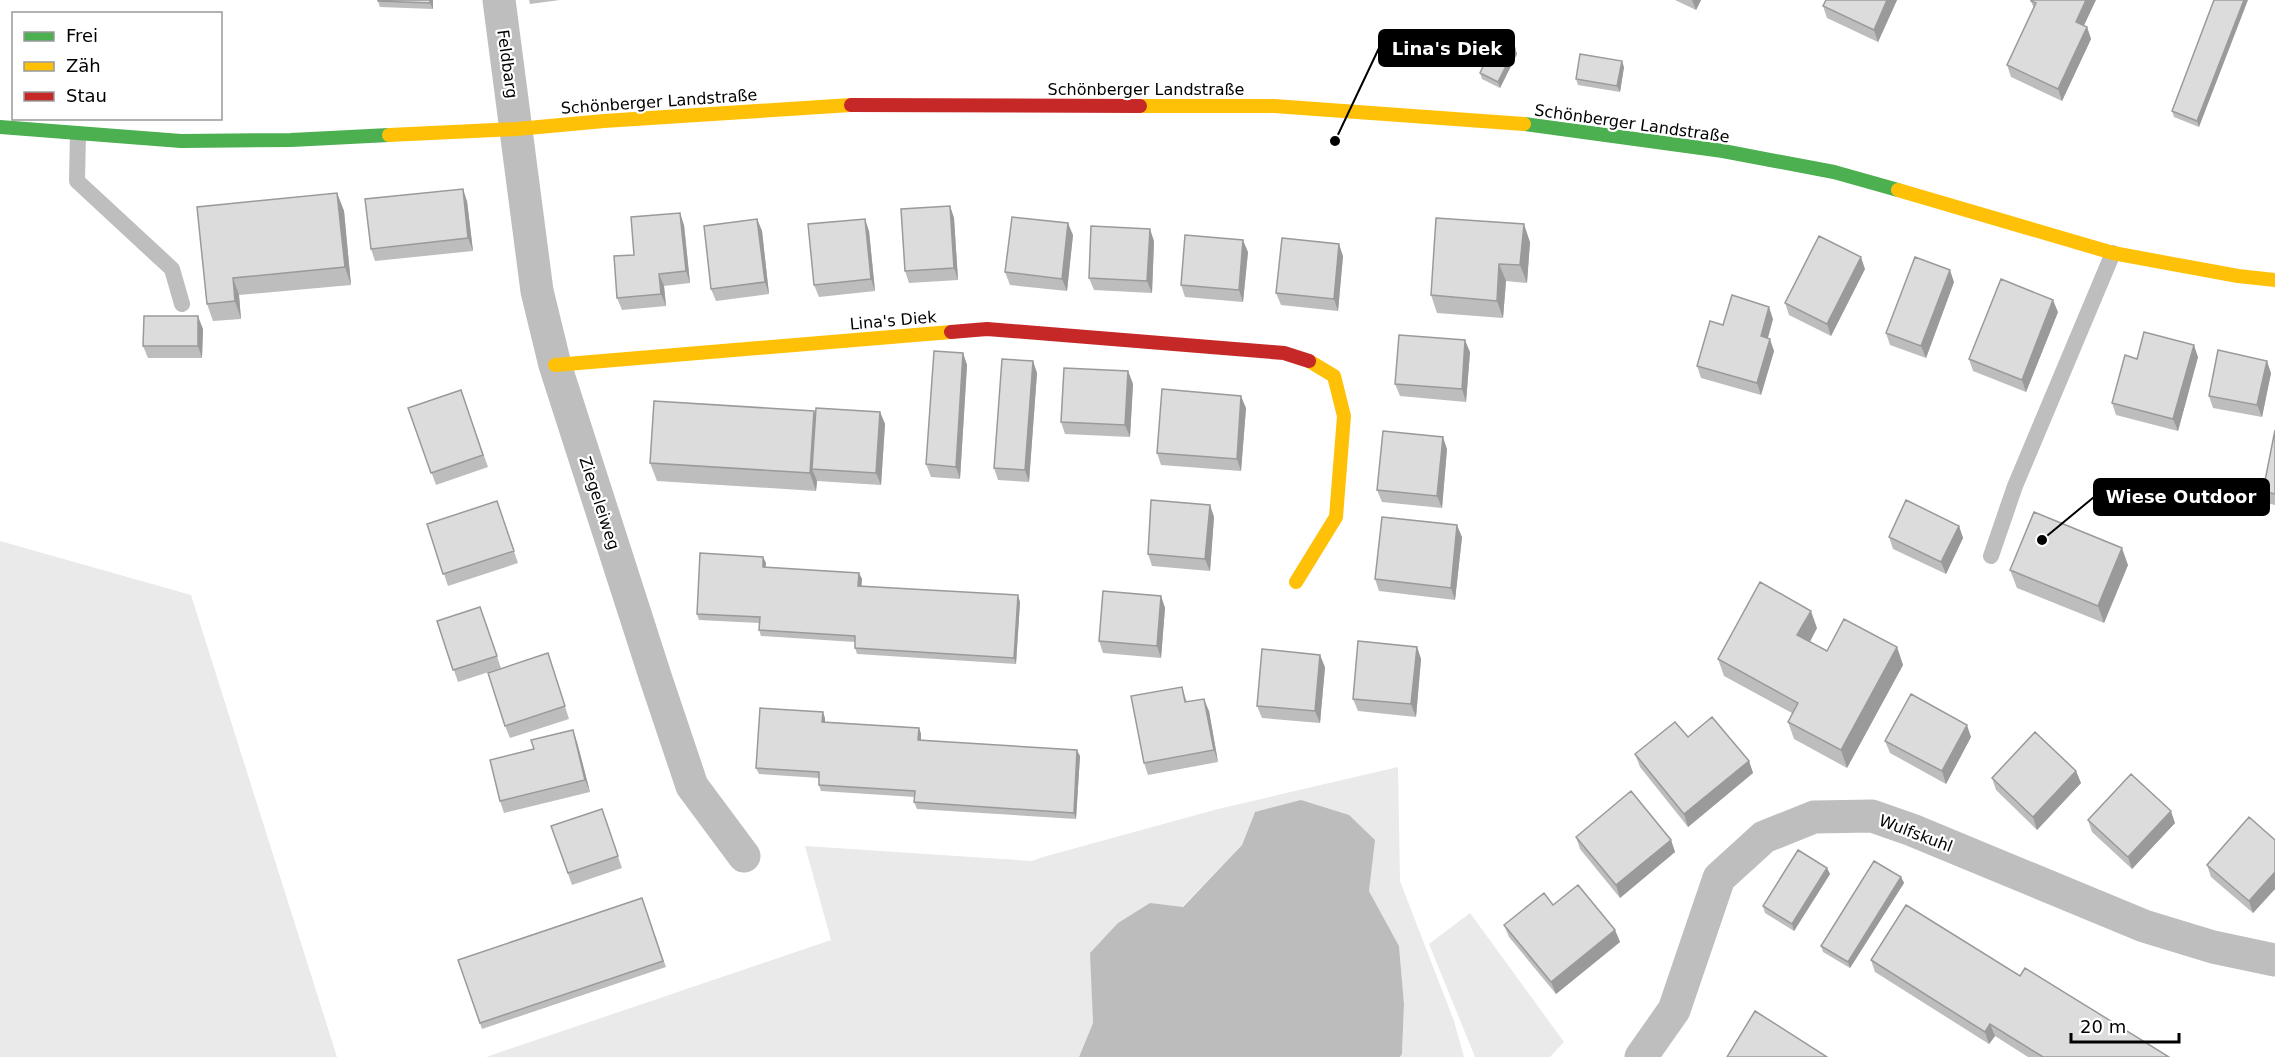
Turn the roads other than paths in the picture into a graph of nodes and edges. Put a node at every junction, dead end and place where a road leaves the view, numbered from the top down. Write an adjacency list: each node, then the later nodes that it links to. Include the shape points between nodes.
1 (499, 0): 3 (street, Feldbarg)
2 (0, 127): 4 (main road, Schönberger Landstraße)
3 (517, 129): 4 (main road, Schönberger Landstraße, via 291,140 182,141); 5 (main road, Schönberger Landstraße, via 847,105 1274,106 1448,118 1723,151 1834,172); 8 (street, Ziegeleiweg, via 537,291)
4 (78, 134): 7 (lane, via 76,181 172,270)
5 (2113, 253): 6 (main road, Schönberger Landstraße); 9 (lane, via 2015,486)
6 (2275, 280)
7 (182, 304)
8 (555, 365): 10 (main road, Lina's Diek, via 987,329 1284,353 1314,363 1334,376 1344,416 1336,517); 11 (street, Ziegeleiweg, via 692,786)
9 (1991, 556)
10 (1296, 582)
11 (744, 856)
12 (2275, 960): 13 (street, Wulfskuhl, via 2144,926 1872,816 1814,817 1764,837 1719,878 1674,1010)
13 (1641, 1057)

